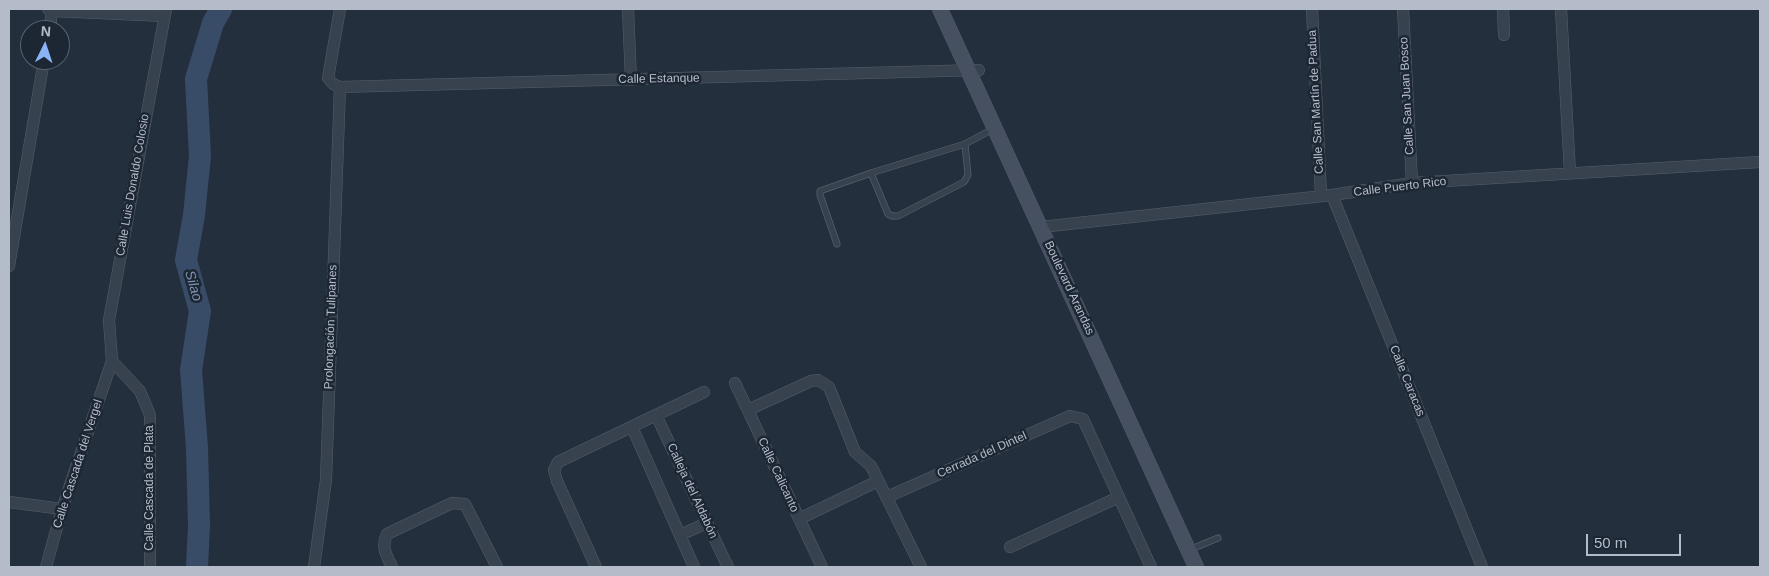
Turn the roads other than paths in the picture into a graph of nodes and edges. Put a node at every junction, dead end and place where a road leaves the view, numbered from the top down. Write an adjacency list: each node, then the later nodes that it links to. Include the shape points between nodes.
1 (51, 9): 10 (street)
2 (340, 9): 15 (street, via 328,78)
3 (628, 9): 14 (street)
4 (940, 9): 13 (main road, Boulevard Arandas)
5 (951, 9): 13 (main road, Boulevard Arandas)
6 (1312, 9): 22 (street, Calle San Martín de Padua)
7 (1403, 9): 21 (street, Calle San Juan Bosco)
8 (1502, 9): 11 (street)
9 (1561, 9): 20 (street)
10 (165, 12): 26 (street, Calle Luis Donaldo Colosio, via 109,320)
11 (1504, 35)
12 (42, 70): 25 (street)
13 (974, 70): 14 (street, Calle Estanque); 16 (main road, Boulevard Arandas); 23 (main road, Boulevard Arandas)
14 (631, 80): 15 (street, Calle Estanque)
15 (340, 87): 45 (street, Prolongación Tulipanes, via 326,480)
16 (995, 128): 17 (lane); 23 (main road, Boulevard Arandas)
17 (965, 144): 19 (lane); 19 (lane, via 968,175 964,182 898,216 888,214)
18 (1760, 162): 20 (street, Calle Puerto Rico)
19 (871, 173): 24 (lane, via 820,192)
20 (1570, 173): 21 (street, Calle Puerto Rico)
21 (1412, 183): 22 (street, Calle Puerto Rico)
22 (1326, 195): 23 (street, Calle Puerto Rico); 56 (street, Calle Caracas)
23 (1045, 227): 42 (main road, Boulevard Arandas)
24 (838, 244)
25 (9, 266)
26 (112, 362): 36 (street, Calle Cascada del Vergel); 44 (street, Calle Cascada de Plata, via 140,391 150,415)
27 (735, 383): 29 (street, Calle Calicanto)
28 (704, 392): 30 (street)
29 (748, 410): 32 (street, via 811,381 818,380 829,386 856,452 871,466); 37 (street, Calle Calicanto)
30 (656, 415): 31 (street); 38 (street, Calleja del Aldabón)
31 (632, 427): 39 (street); 48 (street, via 558,462 554,470)
32 (878, 481): 33 (street); 37 (street)
33 (887, 497): 34 (street, Cerrada del Dintel, via 1070,416 1077,416 1083,419); 52 (street)
34 (1118, 497): 41 (street); 53 (street)
35 (9, 502): 36 (street)
36 (62, 509): 43 (street, Calle Cascada del Vergel)
37 (799, 519): 51 (street, Calle Calicanto)
38 (707, 523): 39 (street); 50 (street, Calleja del Aldabón)
39 (680, 535): 49 (street)
40 (1218, 538): 42 (lane)
41 (1010, 547)
42 (1192, 548): 54 (main road, Boulevard Arandas); 55 (main road, Boulevard Arandas)
43 (46, 567)
44 (150, 567)
45 (314, 567)
46 (392, 567): 47 (street, via 385,552 387,534 444,507 465,504)
47 (497, 567)
48 (596, 567)
49 (694, 567)
50 (728, 567)
51 (822, 567)
52 (921, 567)
53 (1151, 567)
54 (1196, 567)
55 (1205, 567)
56 (1482, 567)

